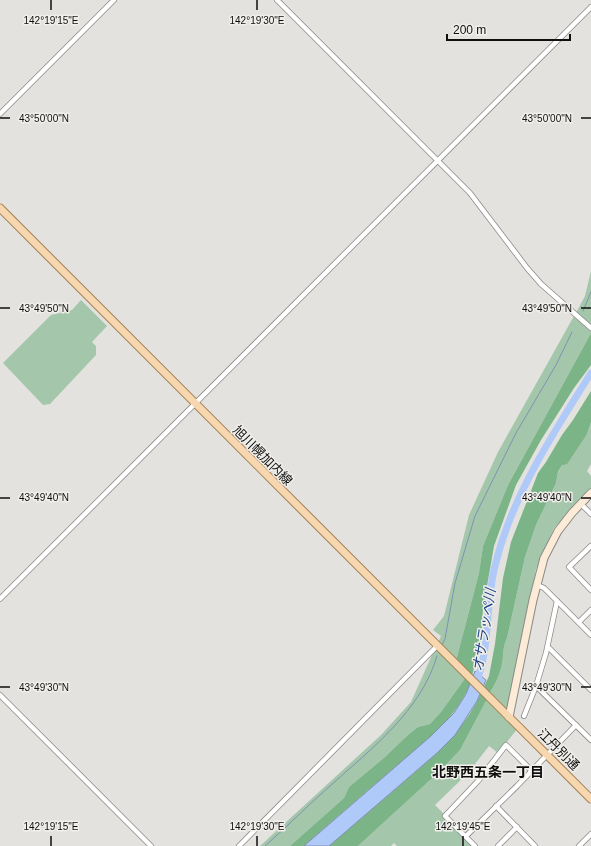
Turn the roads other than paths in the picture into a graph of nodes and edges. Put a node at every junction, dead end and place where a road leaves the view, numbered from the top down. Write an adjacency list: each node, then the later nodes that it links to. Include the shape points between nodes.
1 (114, 0): 4 (street)
2 (276, 0): 5 (street)
3 (591, 7): 5 (street)
4 (0, 114)
5 (437, 160): 7 (street, via 470,193 540,284); 8 (street)
6 (0, 208): 8 (main road, 旭川幌加内線)
7 (589, 326)
8 (195, 404): 15 (street); 20 (main road, 旭川幌加内線)
9 (591, 493): 10 (street)
10 (581, 504): 11 (street); 13 (street, via 558,531 544,558)
11 (591, 514)
12 (590, 548): 14 (street, via 569,567)
13 (537, 585): 16 (street, via 544,588); 26 (street)
14 (591, 590)
15 (0, 599)
16 (556, 601): 18 (street); 21 (street)
17 (591, 610): 18 (street)
18 (579, 622): 19 (street)
19 (591, 634)
20 (437, 646): 26 (main road, 旭川幌加内線); 37 (street)
21 (548, 647): 22 (street); 23 (street)
22 (536, 686): 25 (street); 27 (street)
23 (591, 690)
24 (0, 695): 36 (street)
25 (524, 716)
26 (509, 717): 29 (main road, 江丹別通)
27 (576, 725): 28 (street); 29 (street)
28 (591, 740)
29 (547, 755): 30 (street); 31 (main road, 江丹別通)
30 (532, 771): 32 (street); 35 (street, via 506,745 478,781 445,816)
31 (591, 799)
32 (496, 806): 33 (street); 35 (street)
33 (517, 828): 39 (street); 40 (street)
34 (591, 834): 41 (street)
35 (466, 836): 38 (street)
36 (151, 846)
37 (239, 846)
38 (475, 846)
39 (498, 846)
40 (535, 846)
41 (579, 846)

